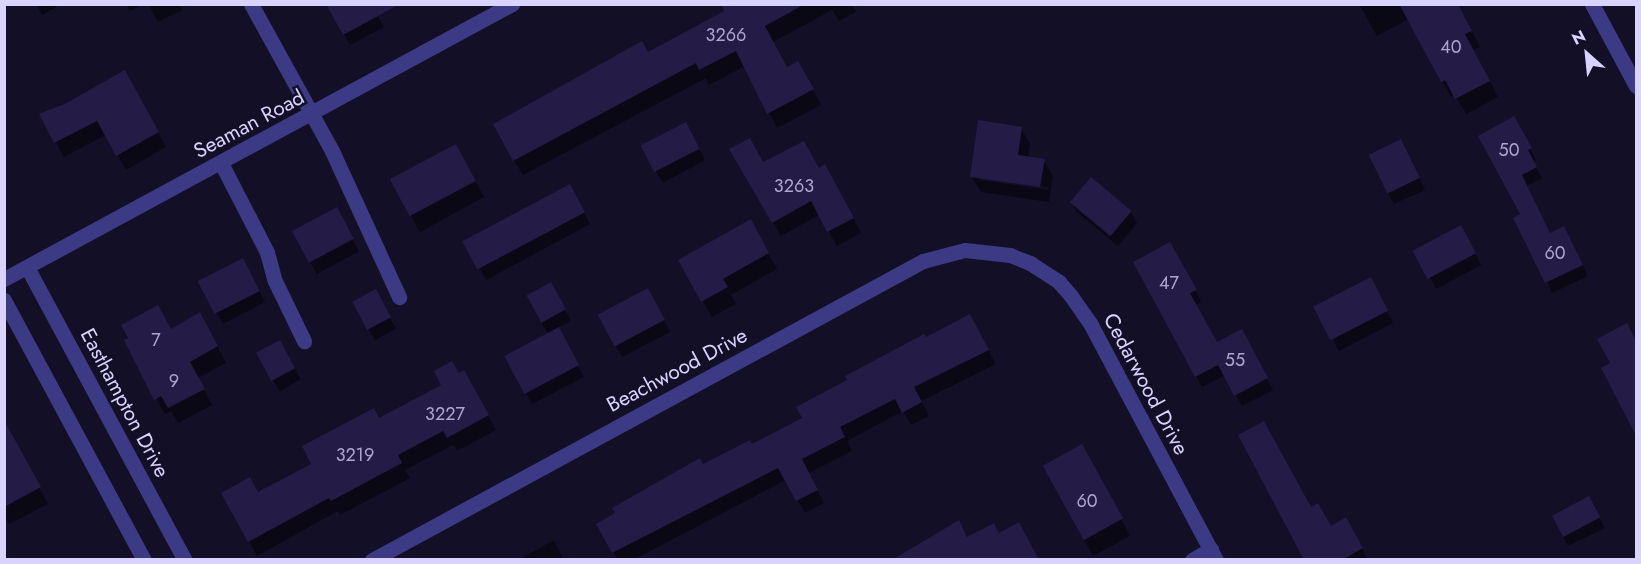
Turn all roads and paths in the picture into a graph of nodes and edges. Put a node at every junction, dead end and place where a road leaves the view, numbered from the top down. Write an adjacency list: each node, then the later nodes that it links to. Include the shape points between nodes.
1 (250, 4): 5 (street)
2 (513, 4): 5 (street, Seaman Road)
3 (1592, 4): 4 (street)
4 (1636, 85)
5 (310, 114): 6 (street, Seaman Road); 10 (street, via 346,179)
6 (221, 163): 8 (street, Seaman Road); 12 (street, via 267,252 275,281)
7 (1010, 255): 13 (street, Cedarwood Drive, via 1059,282 1082,310); 16 (street, Beachwood Drive, via 965,250 923,261)
8 (27, 267): 9 (street, Seaman Road); 15 (street, Easthampton Drive)
9 (4, 279)
10 (399, 297)
11 (4, 300): 14 (street)
12 (304, 340)
13 (1213, 554): 17 (street)
14 (144, 560)
15 (185, 560)
16 (372, 560)
17 (1191, 560)

